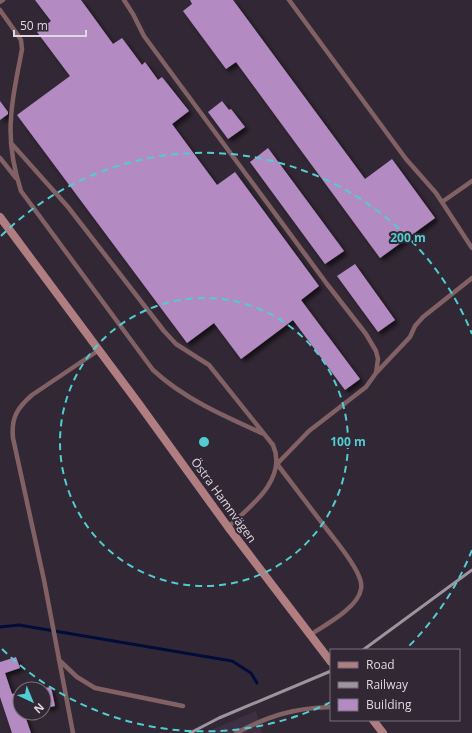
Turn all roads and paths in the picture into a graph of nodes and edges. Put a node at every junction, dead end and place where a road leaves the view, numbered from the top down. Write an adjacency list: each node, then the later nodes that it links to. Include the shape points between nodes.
1 (3, 0): 4 (lane)
2 (124, 0): 15 (lane, via 144,36 366,334 376,351)
3 (288, 0): 10 (lane, via 406,159)
4 (0, 2)
5 (0, 10): 6 (lane, via 21,40 22,49 12,107)
6 (11, 143): 8 (lane); 16 (lane, via 68,207 164,331 176,344 209,365)
7 (0, 158): 8 (lane)
8 (18, 180): 16 (lane, via 27,201 152,370 201,403)
9 (472, 181): 10 (lane)
10 (442, 202): 12 (lane)
11 (0, 217): 14 (street, Östra Hamnvägen)
12 (472, 248)
13 (472, 278): 15 (lane, via 423,317 410,337)
14 (99, 350): 18 (street, Östra Hamnvägen); 20 (lane, via 28,398 17,410 13,424 13,438)
15 (376, 373): 17 (lane, via 366,387 309,431)
16 (264, 434): 17 (lane, via 276,452)
17 (277, 464): 18 (lane, via 273,478 258,499); 19 (lane, via 347,556 359,575 361,584 358,597 351,606)
18 (228, 527): 19 (street, Östra Hamnvägen)
19 (310, 635): 21 (street, Östra Hamnvägen)
20 (59, 660): 22 (lane, via 77,677 95,688); 25 (lane)
21 (330, 661)
22 (183, 706)
23 (330, 707): 28 (lane, via 278,714)
24 (374, 721): 29 (street)
25 (71, 724): 26 (lane); 27 (lane)
26 (69, 733)
27 (73, 733)
28 (236, 733)
29 (383, 733)

